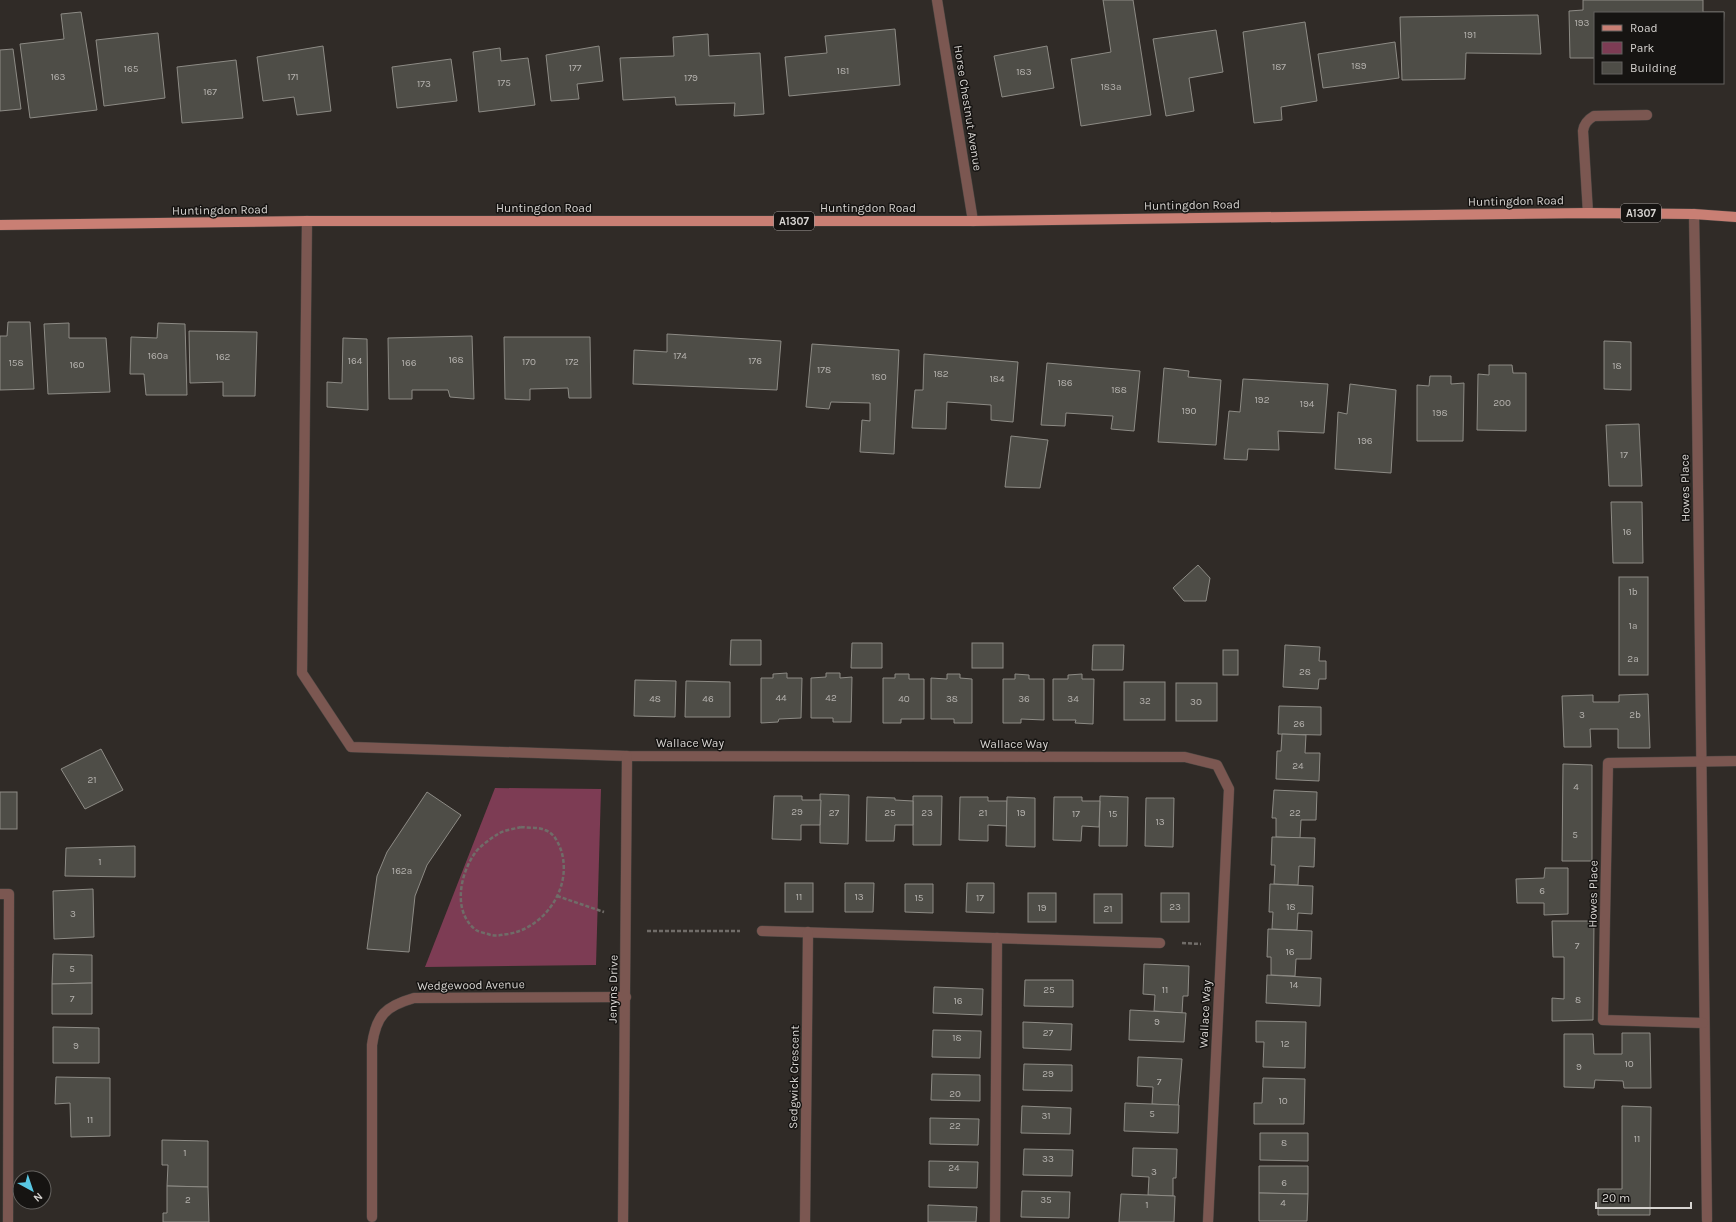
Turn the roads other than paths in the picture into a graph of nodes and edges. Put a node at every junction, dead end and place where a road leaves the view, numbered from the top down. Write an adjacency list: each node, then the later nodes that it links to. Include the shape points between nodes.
1 (937, 0): 7 (street, Horse Chestnut Avenue)
2 (1647, 115): 3 (street, via 1594,116 1584,125)
3 (1588, 213): 4 (main road, Huntingdon Road / A1307); 7 (main road, Huntingdon Road / A1307)
4 (1694, 214): 5 (main road, Huntingdon Road / A1307); 10 (street, Howes Place)
5 (1736, 218)
6 (307, 221): 7 (main road, Huntingdon Road / A1307); 8 (main road, Huntingdon Road / A1307); 9 (street, Wallace Way, via 302,673 351,746)
7 (973, 221)
8 (0, 225)
9 (627, 756): 17 (street, Jenyns Drive); 25 (street, Wallace Way, via 1185,757 1217,765 1229,789)
10 (1702, 761): 11 (street); 18 (street, Howes Place); 18 (street, Howes Place, via 1608,763 1604,1020)
11 (1736, 761)
12 (5, 894): 21 (street)
13 (762, 931): 14 (street)
14 (808, 932): 15 (street); 23 (street, Sedgwick Crescent)
15 (997, 938): 16 (street); 24 (street)
16 (1160, 943)
17 (626, 997): 19 (street, Wedgewood Avenue, via 414,998 396,1003 381,1015 374,1030 372,1045); 22 (street, Jenyns Drive)
18 (1703, 1023): 20 (street, Howes Place)
19 (372, 1217)
20 (1707, 1220)
21 (8, 1222)
22 (623, 1222)
23 (805, 1222)
24 (995, 1222)
25 (1208, 1222)

